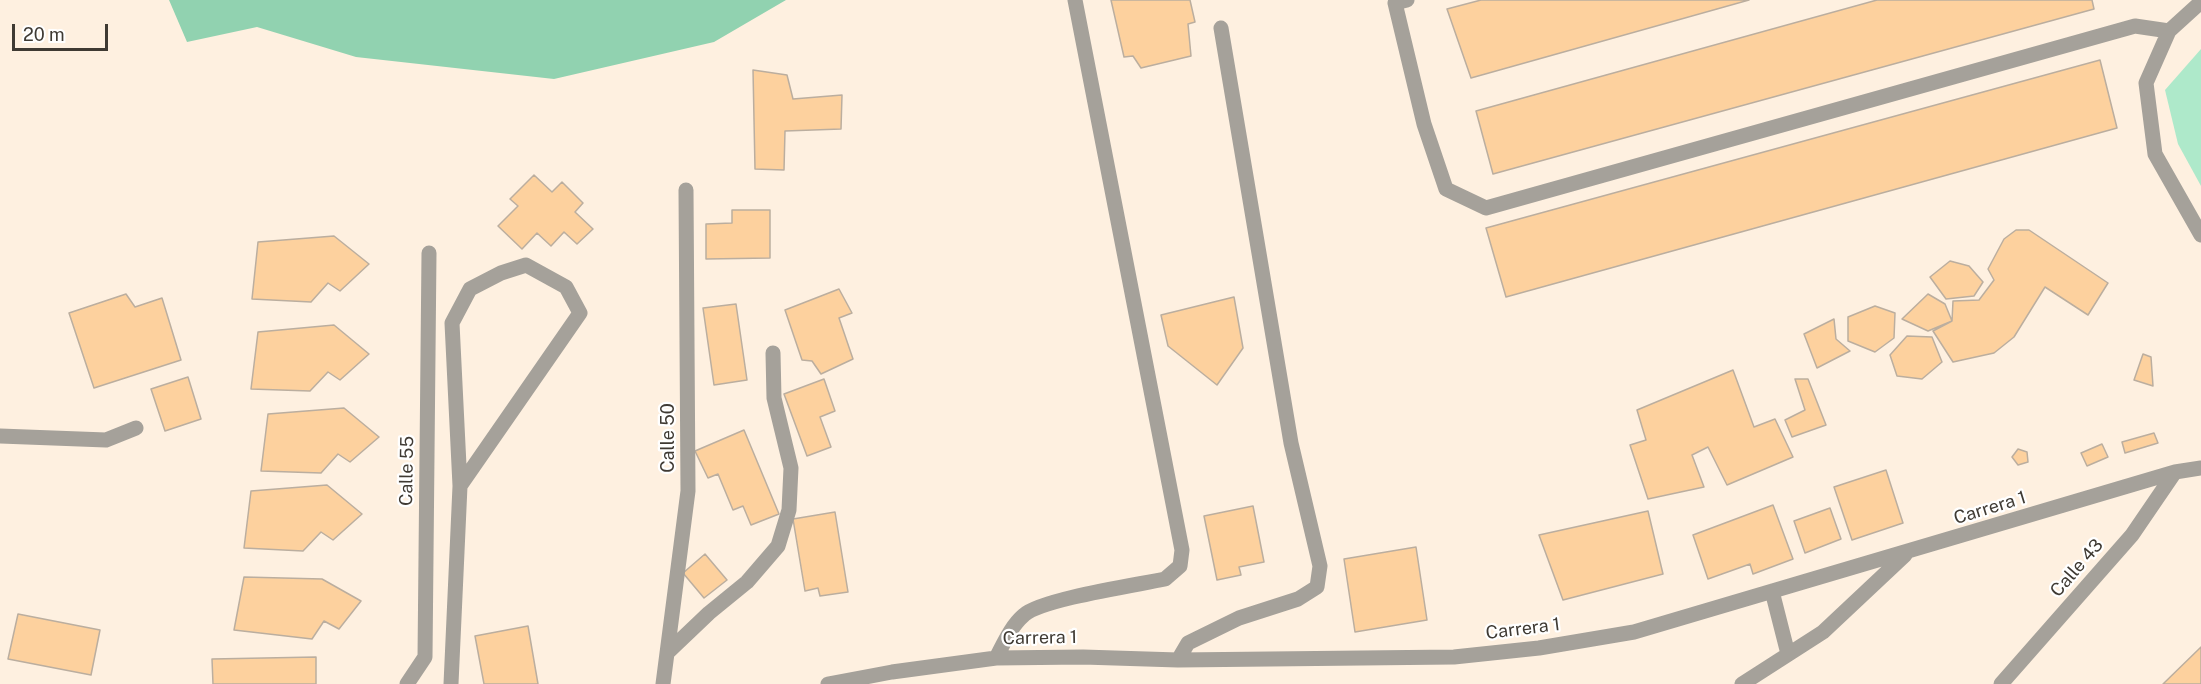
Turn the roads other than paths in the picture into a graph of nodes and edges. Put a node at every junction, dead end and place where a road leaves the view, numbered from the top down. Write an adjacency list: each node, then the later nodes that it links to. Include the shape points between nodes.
1 (1075, 0): 19 (street, via 1182,550 1180,566 1165,579 1049,604 1026,613 1011,630)
2 (1398, 1): 5 (street, via 1424,124 1446,189 1486,208 2135,26)
3 (2201, 2): 5 (street)
4 (1221, 28): 20 (street, via 1287,420 1320,566 1317,587 1298,599 1239,618 1188,643)
5 (2169, 31): 7 (street, via 2146,83 2155,154)
6 (686, 190): 17 (street, Calle 50, via 688,491)
7 (2201, 235)
8 (429, 253): 21 (street, Calle 55, via 424,657)
9 (773, 352): 17 (street, via 774,398 791,468 789,510 778,546 747,582)
10 (136, 428): 11 (street, via 106,440)
11 (0, 436)
12 (2201, 468): 13 (street, Carrera 1)
13 (2175, 472): 15 (street, Carrera 1); 26 (street, Calle 43, via 2132,535)
14 (460, 486): 14 (street, via 580,313 566,287 526,266 501,273 470,289 452,323); 22 (street)
15 (1907, 553): 16 (street, Carrera 1); 18 (street, via 1823,632)
16 (1772, 591): 18 (street); 20 (street, Carrera 1, via 1634,632 1539,648 1454,657)
17 (667, 653): 23 (street, Calle 50)
18 (1788, 654): 25 (street)
19 (996, 658): 20 (street, Carrera 1); 24 (street, Carrera 1)
20 (1178, 660)
21 (406, 684)
22 (451, 684)
23 (663, 684)
24 (828, 684)
25 (1742, 684)
26 (2001, 684)

